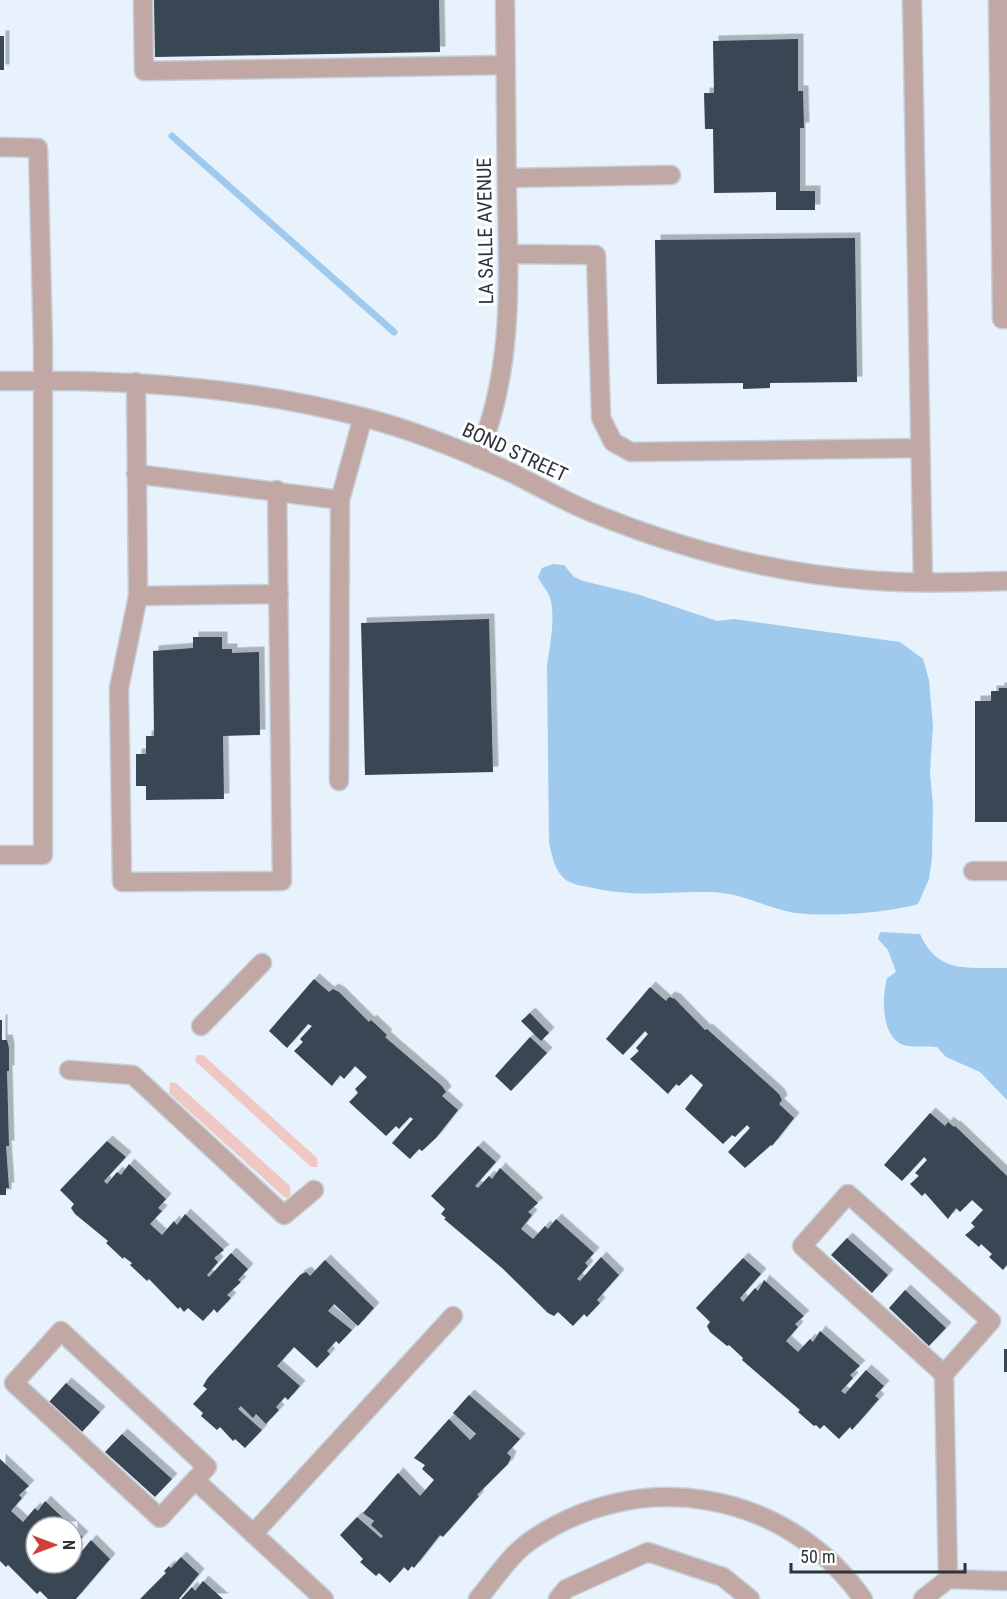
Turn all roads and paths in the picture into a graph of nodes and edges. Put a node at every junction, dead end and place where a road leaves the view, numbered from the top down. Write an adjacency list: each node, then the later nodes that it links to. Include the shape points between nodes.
1 (143, 0): 5 (street, via 144,71)
2 (504, 0): 5 (street, LA SALLE AVENUE)
3 (912, 0): 15 (street)
4 (998, 0): 10 (street, via 1002,319)
5 (506, 65): 8 (street, LA SALLE AVENUE)
6 (0, 147): 11 (street, via 38,148)
7 (671, 175): 8 (street)
8 (507, 178): 9 (street, LA SALLE AVENUE)
9 (508, 254): 15 (street, via 596,255 601,418 613,442 631,452); 16 (street, LA SALLE AVENUE, via 505,357 489,428)
10 (1007, 319)
11 (42, 380): 12 (street, BOND STREET); 13 (street, BOND STREET); 25 (street, via 43,855)
12 (0, 381)
13 (136, 382): 14 (street, BOND STREET, via 254,394); 17 (street)
14 (363, 417): 16 (street, BOND STREET); 19 (street)
15 (920, 448): 21 (street)
16 (477, 458): 21 (street, BOND STREET, via 592,512 672,543 722,557 794,572)
17 (136, 474): 18 (street); 23 (street)
18 (277, 490): 19 (street); 22 (street)
19 (340, 500): 24 (street)
20 (1007, 581): 21 (street, BOND STREET)
21 (923, 582)
22 (279, 594): 23 (street); 23 (street, via 282,881 122,882 119,688)
23 (138, 596)
24 (339, 782)
25 (0, 855)
26 (974, 871): 27 (street)
27 (1007, 871)
28 (262, 963): 29 (street)
29 (201, 1026)
30 (69, 1070): 31 (street, via 133,1075 284,1215)
31 (314, 1190)
32 (453, 1316): 35 (street)
33 (944, 1374): 33 (street, via 801,1246 848,1194 991,1321); 36 (street)
34 (195, 1480): 34 (street, via 160,1518 14,1383 61,1331 207,1467); 35 (street)
35 (253, 1534): 38 (street)
36 (948, 1579): 37 (street); 43 (street)
37 (1007, 1581)
38 (324, 1599)
39 (478, 1599): 42 (street, via 528,1542 606,1504 659,1496 704,1499 747,1509 807,1542 847,1577)
40 (558, 1599): 41 (street, via 566,1589 648,1552 723,1577)
41 (750, 1599)
42 (862, 1599)
43 (923, 1599)

